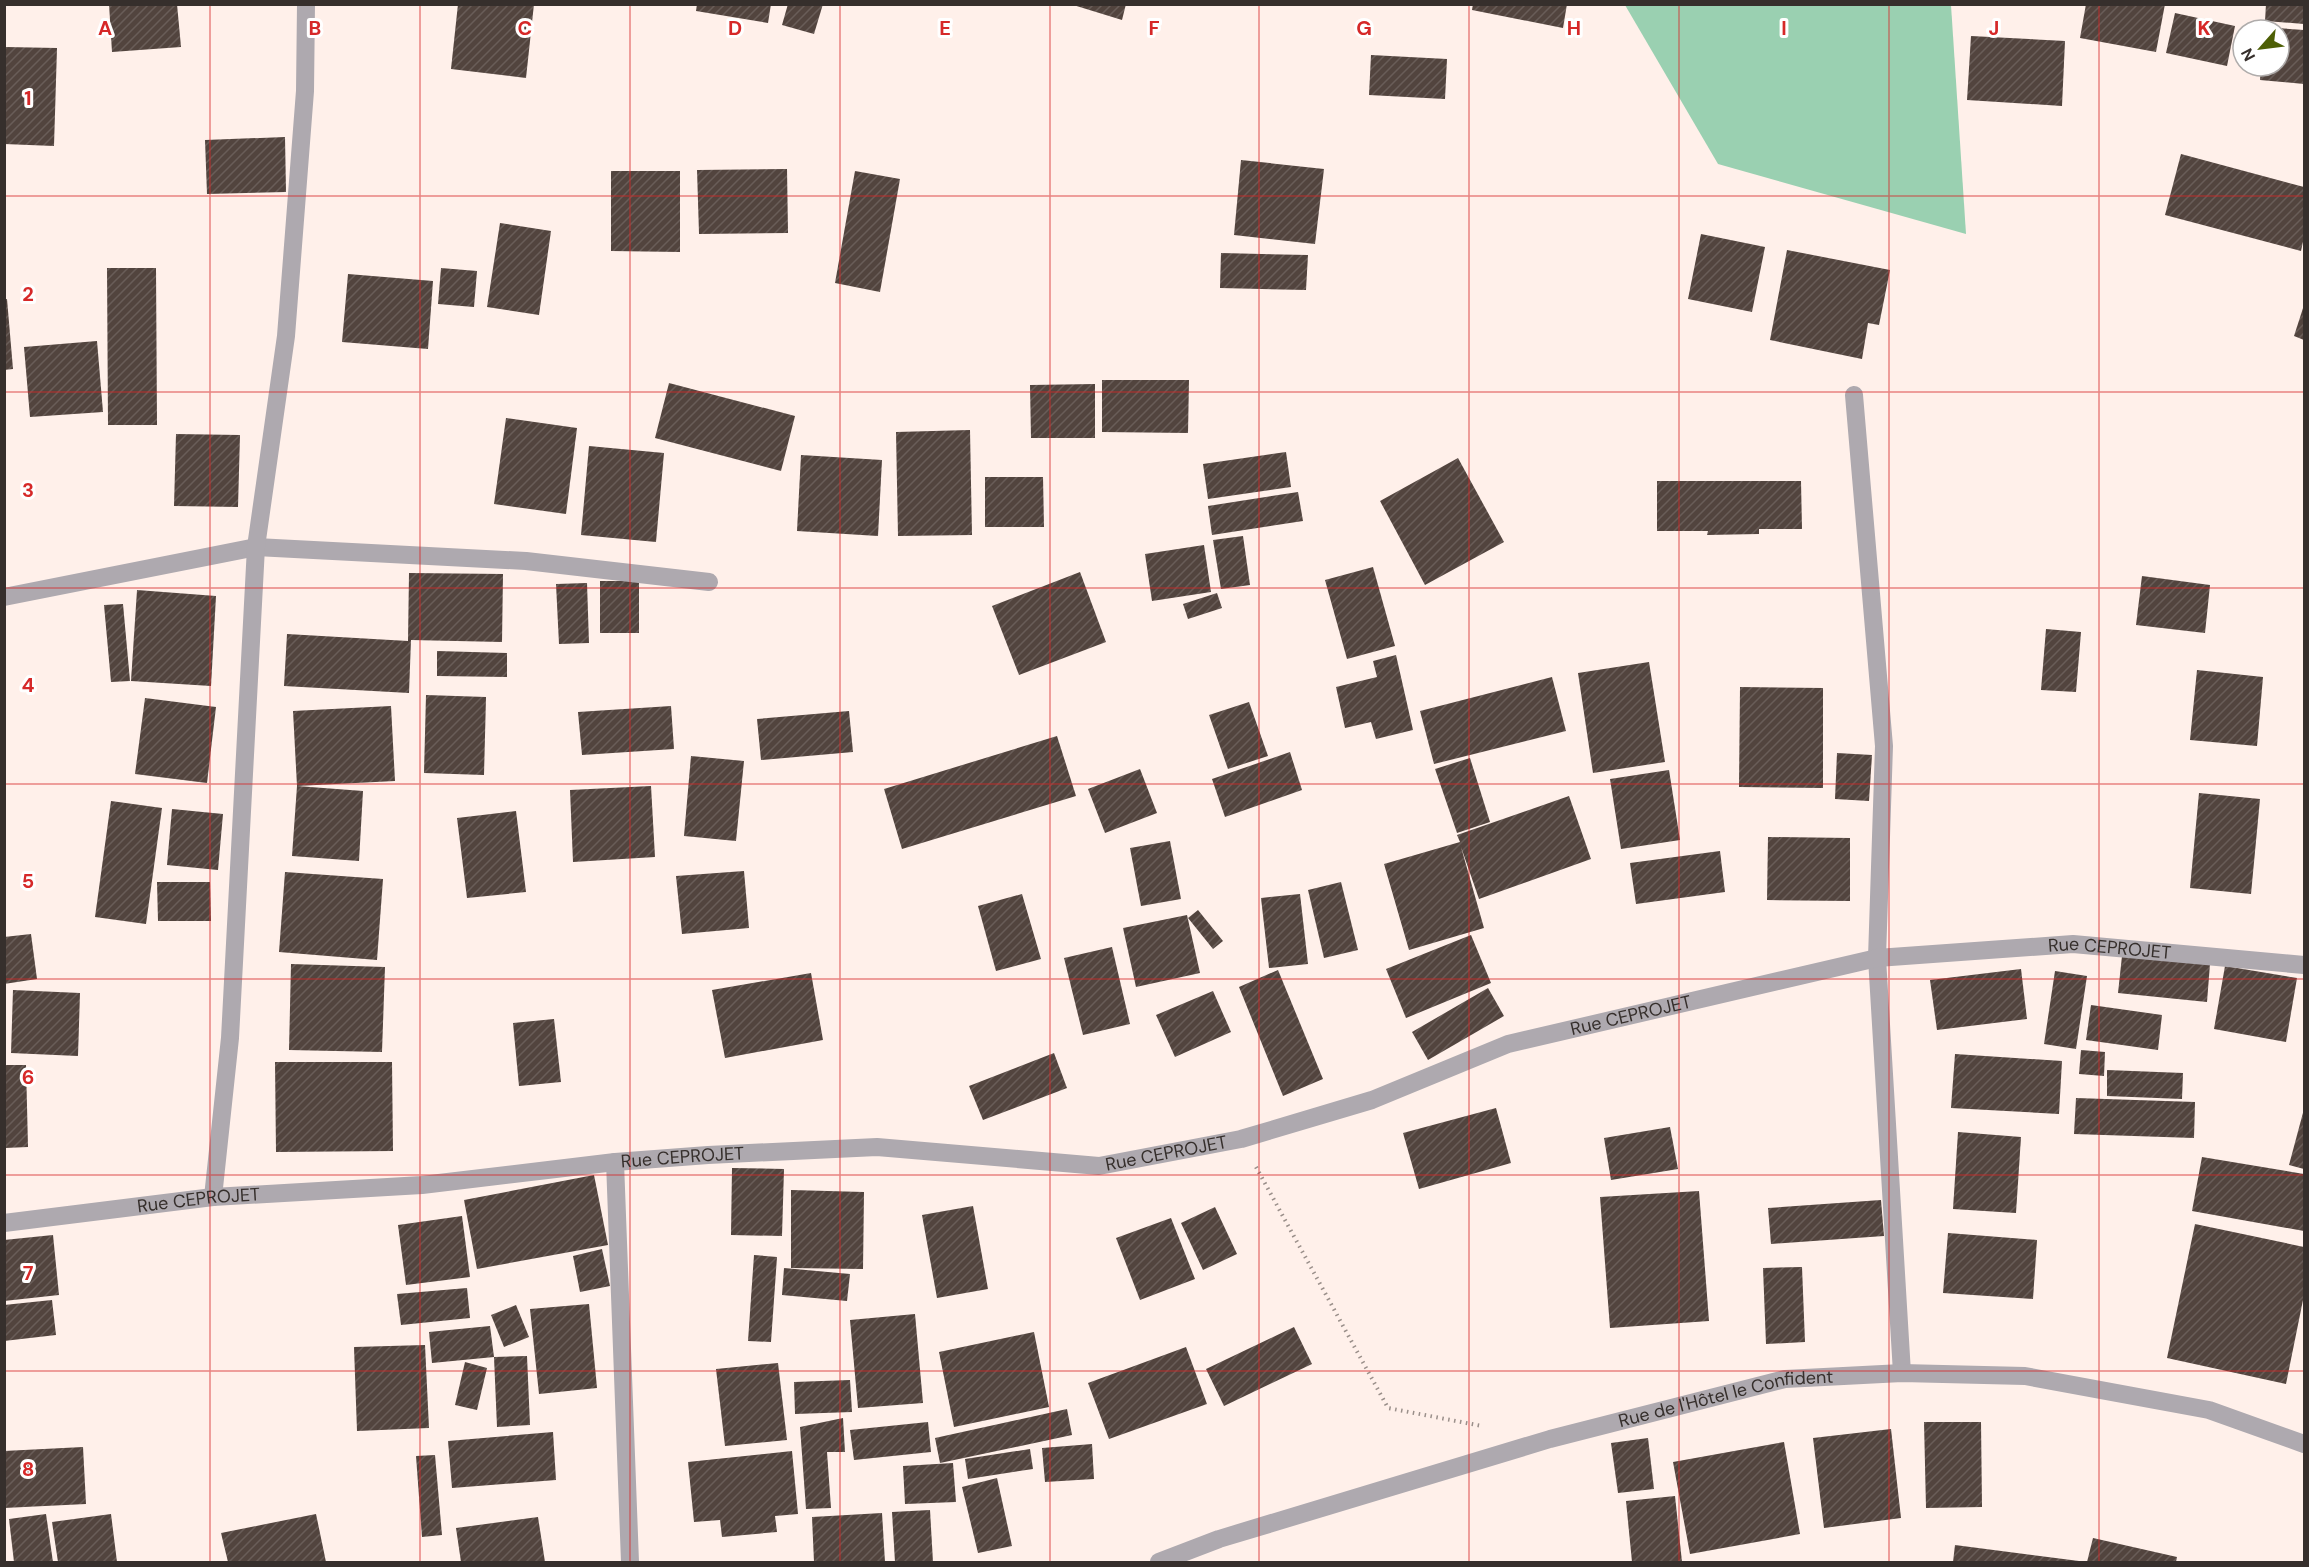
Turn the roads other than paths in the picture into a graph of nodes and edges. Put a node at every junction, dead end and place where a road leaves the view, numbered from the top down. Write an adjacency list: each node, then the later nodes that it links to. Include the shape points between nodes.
1 (306, 4): 3 (street, via 305,91 286,336)
2 (1854, 395): 6 (street, via 1884,746)
3 (256, 547): 4 (street, via 526,561); 5 (street); 9 (street, via 230,1038)
4 (709, 582)
5 (4, 597)
6 (1877, 958): 7 (street, Rue CEPROJET, via 2073,944); 8 (street, Rue CEPROJET, via 1508,1044 1372,1100 1241,1139 1099,1166 877,1147); 11 (street)
7 (2304, 965)
8 (615, 1162): 9 (street, Rue CEPROJET, via 422,1185); 13 (street)
9 (213, 1197): 10 (street, Rue CEPROJET)
10 (4, 1222)
11 (1902, 1373): 12 (street, Rue de l'Hôtel le Confident, via 2025,1376 2209,1410); 14 (street, Rue de l'Hôtel le Confident, via 1785,1379 1550,1439 1219,1539)
12 (2304, 1444)
13 (630, 1563)
14 (1159, 1563)

